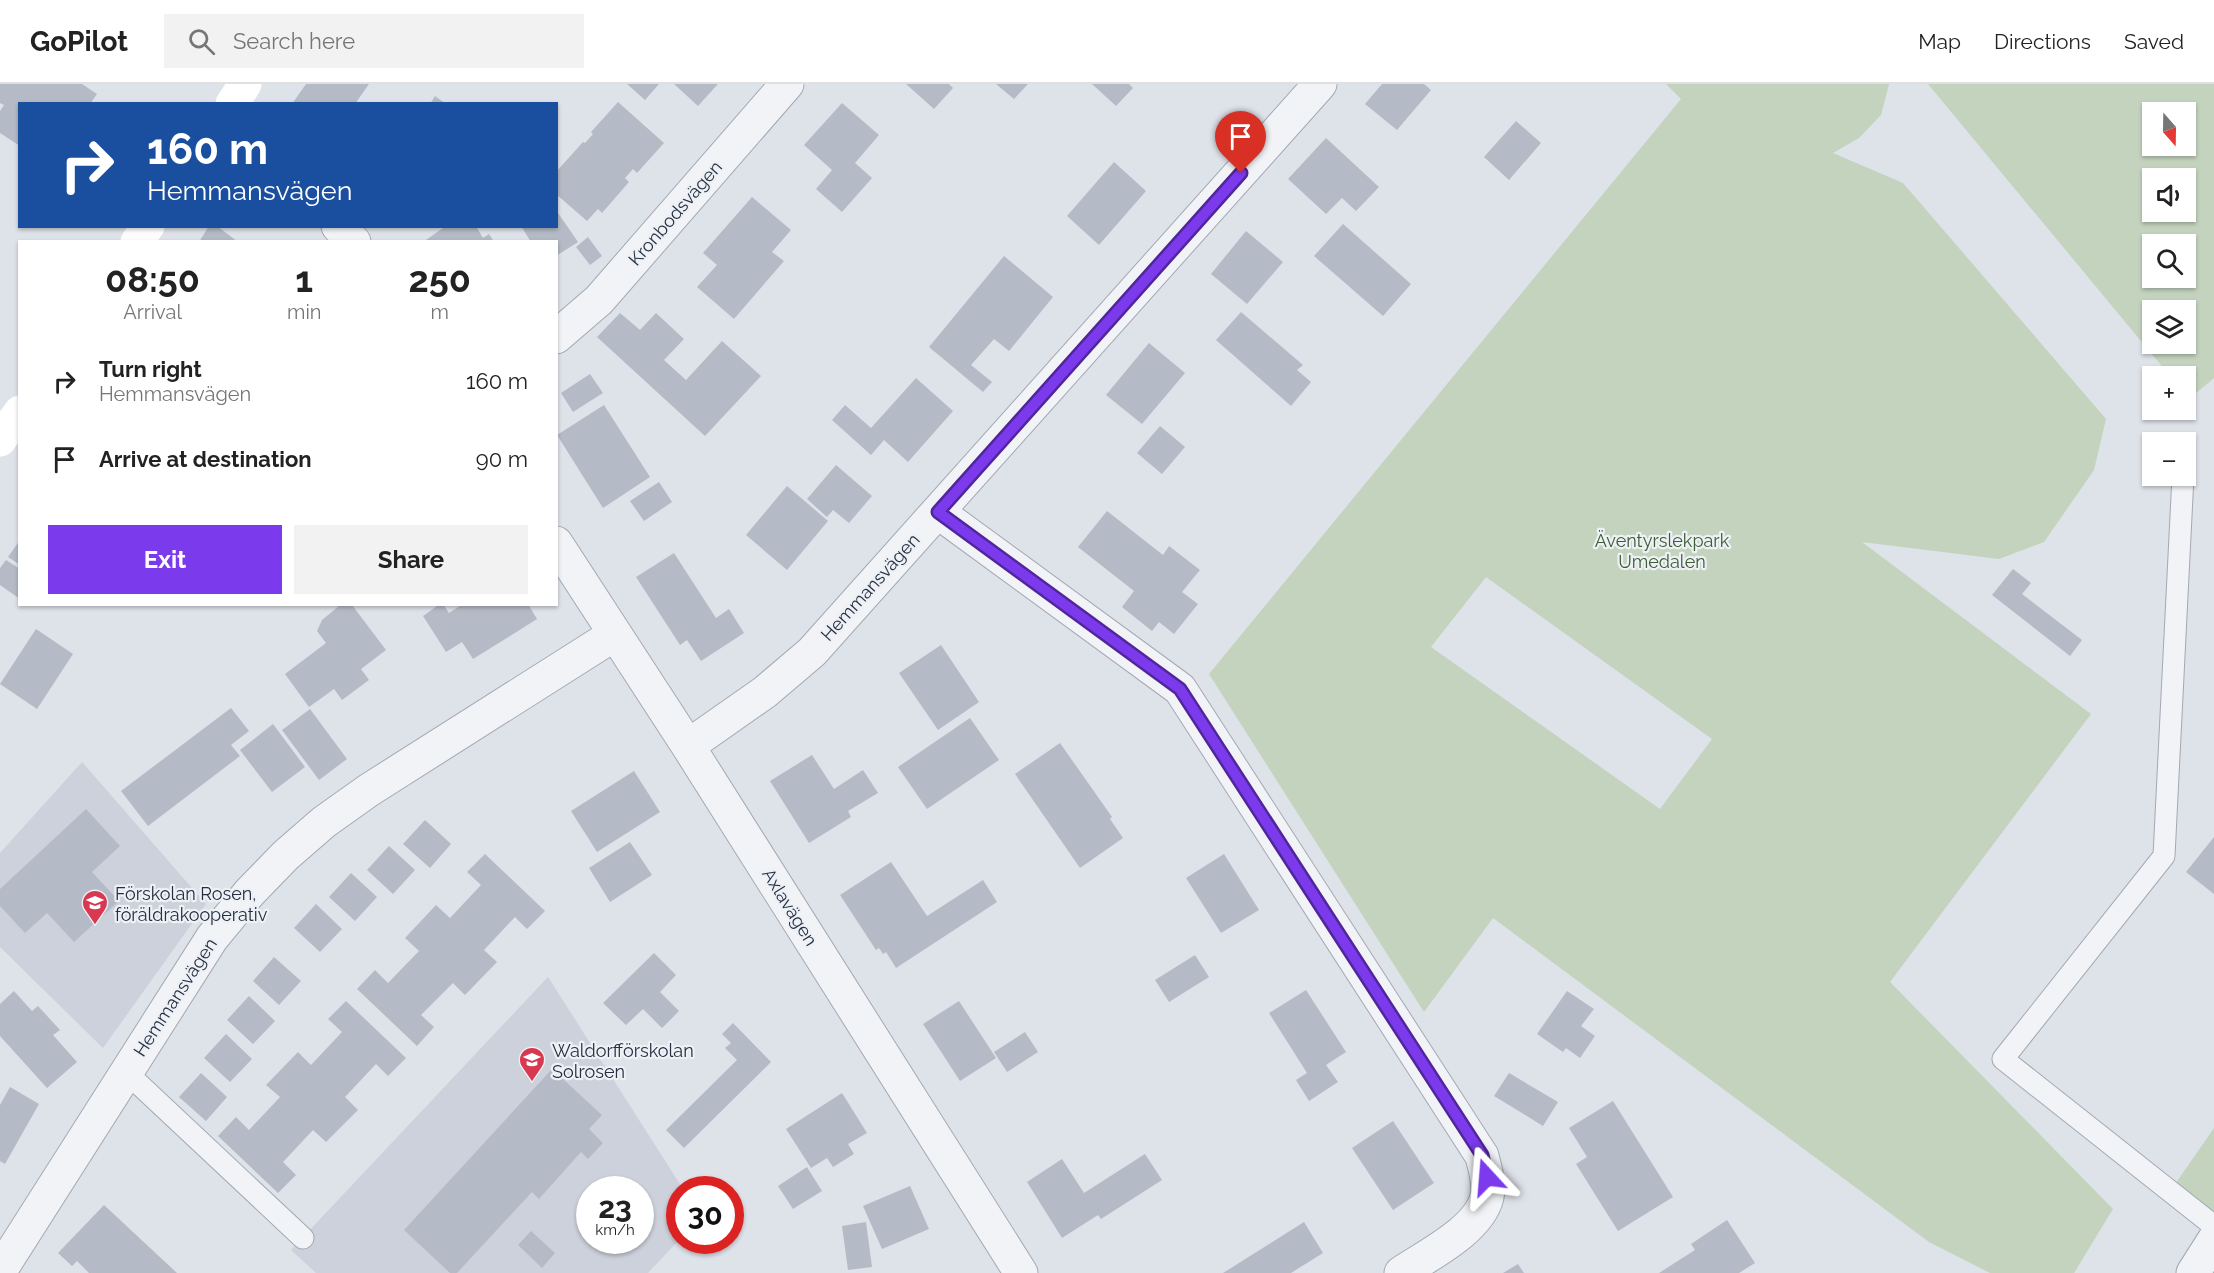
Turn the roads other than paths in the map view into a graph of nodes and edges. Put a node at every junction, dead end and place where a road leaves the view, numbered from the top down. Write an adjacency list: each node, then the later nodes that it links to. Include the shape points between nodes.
1 (245, 84): 4 (street)
2 (788, 84): 7 (street, Kronbodsvägen, via 599,300)
3 (1320, 84): 11 (street, Hemmansvägen)
4 (233, 102)
5 (340, 228): 6 (street)
6 (352, 240)
7 (558, 335)
8 (18, 415): 9 (street)
9 (0, 440)
10 (2182, 486): 16 (lane, via 2164,856 2003,1059)
11 (938, 512): 14 (street, Hemmansvägen, via 791,672); 21 (street, via 1180,689 1482,1155 1486,1197 1477,1217 1458,1235)
12 (558, 546): 13 (street, Axlavägen)
13 (615, 634): 14 (street, Axlavägen); 15 (street, Hemmansvägen, via 369,790 286,855 212,938)
14 (688, 746): 20 (street, Axlavägen)
15 (126, 1072): 17 (lane); 19 (street, Hemmansvägen)
16 (2214, 1226)
17 (303, 1238)
18 (2214, 1240): 22 (street)
19 (1, 1271)
20 (1021, 1273)
21 (1401, 1273)
22 (2193, 1273)

